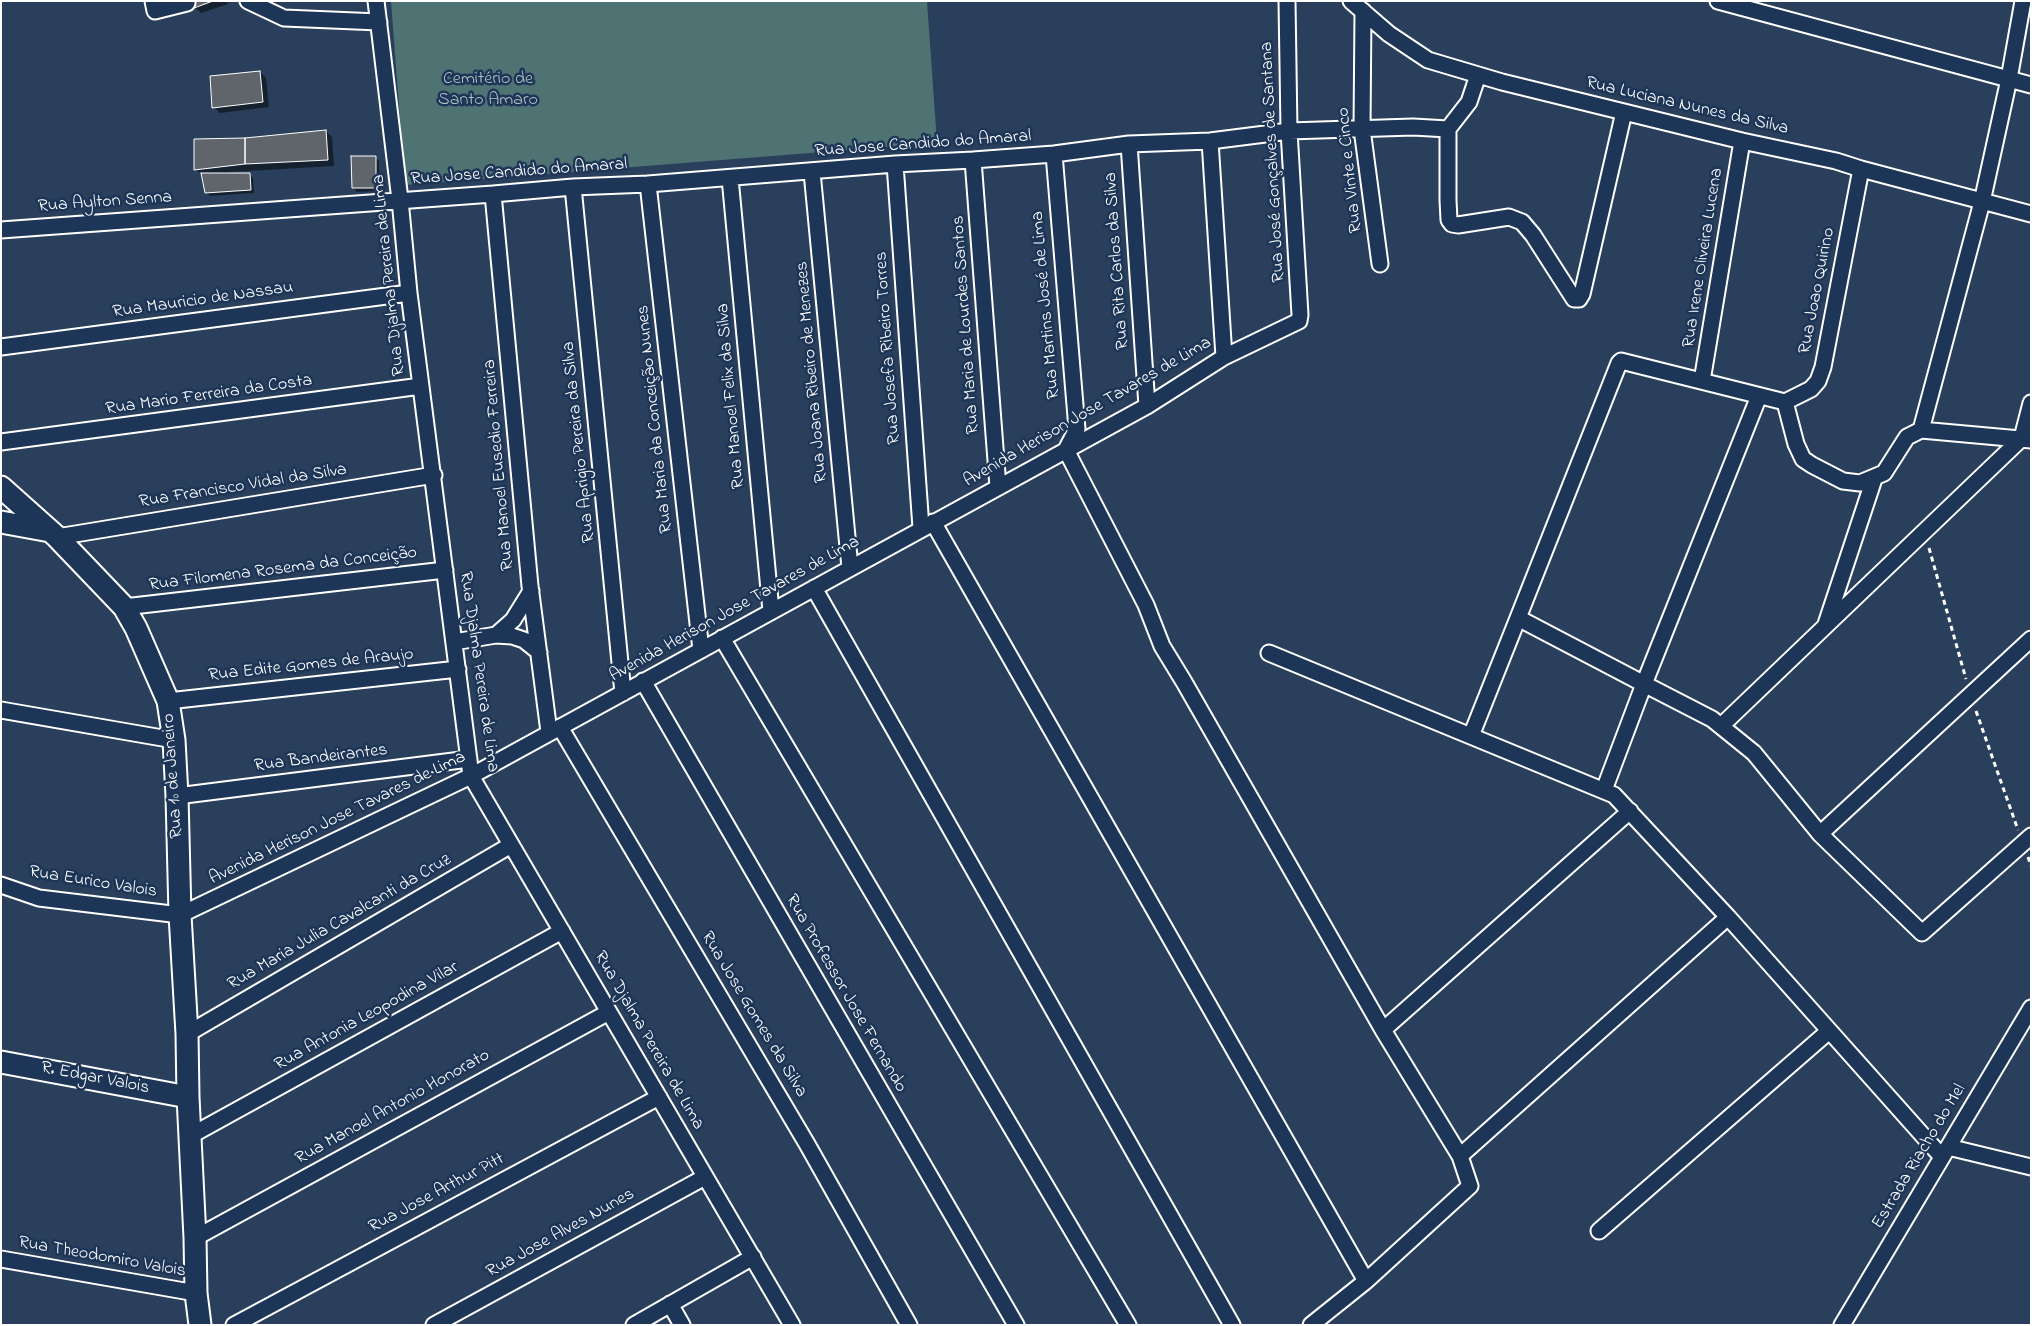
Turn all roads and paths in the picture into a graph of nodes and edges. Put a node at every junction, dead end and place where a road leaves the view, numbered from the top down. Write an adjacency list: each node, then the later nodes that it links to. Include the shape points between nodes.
1 (153, 1): 2 (street, via 155,11)
2 (186, 1)
3 (248, 1): 9 (street, via 284,18)
4 (376, 1): 9 (street, Rua Djalma Pereira de Lima)
5 (1287, 1): 16 (street, Rua José Gonçalves de Santana)
6 (1718, 1): 11 (street)
7 (2023, 1): 11 (street)
8 (1357, 6): 10 (street, Rua Luciana Nunes da Silva, via 1389,34 1428,60); 14 (street, Rua Vinte e Cinco)
9 (378, 22): 29 (street, Rua Djalma Pereira de Lima)
10 (1478, 74): 13 (street, Rua Luciana Nunes da Silva); 15 (street, via 1469,102)
11 (2009, 80): 12 (street); 30 (street)
12 (2031, 85)
13 (1624, 112): 15 (street, via 1579,299 1574,299 1522,222 1509,217 1452,224 1448,200); 18 (street, Rua Luciana Nunes da Silva)
14 (1362, 129): 15 (street, Rua Jose Candido do Amaral); 16 (street, Rua Jose Candido do Amaral); 34 (street, Rua Vinte e Cinco)
15 (1448, 129)
16 (1289, 132): 17 (street, Rua Jose Candido do Amaral); 36 (street, Rua José Gonçalves de Santana)
17 (1210, 141): 19 (street, Rua Jose Candido do Amaral); 38 (street)
18 (1742, 141): 23 (street, Rua Luciana Nunes da Silva); 39 (street, Rua Irene Oliveira Lucena)
19 (1128, 144): 20 (street, Rua Jose Candido do Amaral); 44 (street, Rua Rita Carlos da Silva)
20 (1054, 154): 21 (street, Rua Jose Candido do Amaral); 48 (street, Rua Martins José de Lima, via 1077,429)
21 (973, 160): 22 (street, Rua Jose Candido do Amaral); 52 (street, Rua Maria de Lourdes Santos)
22 (895, 164): 24 (street, Rua Jose Candido do Amaral); 54 (street, Rua Josefa Ribeiro Torres)
23 (1861, 169): 30 (street, Rua Luciana Nunes da Silva); 42 (street, Rua Joao Quirino, via 1818,380 1811,390)
24 (812, 172): 25 (street, Rua Jose Candido do Amaral); 56 (street, Rua Joana Ribeiro de Menezes)
25 (730, 178): 26 (street, Rua Jose Candido do Amaral); 61 (street, Rua Manoel Felix da Silva)
26 (648, 184): 27 (street, Rua Jose Candido do Amaral); 68 (street, Rua Maria da Conceição Nunes)
27 (574, 187): 28 (street, Rua Jose Candido do Amaral); 74 (street, Rua Aprigio Pereira da Silva)
28 (493, 194): 29 (street, Rua Jose Candido do Amaral); 59 (street, Rua Manoel Eusedio Ferreira)
29 (400, 200): 31 (street, Rua Jose Candido do Amaral); 35 (street, Rua Djalma Pereira de Lima)
30 (1982, 202): 32 (street, Rua Luciana Nunes da Silva); 45 (street)
31 (211, 214): 33 (street, Rua Aylton Senna)
32 (2031, 214)
33 (1, 230)
34 (1380, 264)
35 (410, 293): 37 (street, Rua Mauricio de Nassau); 40 (street, Rua Djalma Pereira de Lima)
36 (1299, 321): 38 (street, Avenida Herison Jose Tavares de Lima)
37 (1, 347)
38 (1224, 357): 44 (street, Avenida Herison Jose Tavares de Lima)
39 (1702, 381): 41 (street); 62 (street, via 1619,363)
40 (421, 386): 47 (street, Rua Mario Ferreira da Costa); 49 (street, Rua Djalma Pereira de Lima)
41 (1759, 396): 42 (street); 73 (street)
42 (1785, 402): 50 (street, via 1803,459 1843,480 1860,483)
43 (2031, 403): 46 (street)
44 (1146, 406): 48 (street, Avenida Herison Jose Tavares de Lima)
45 (1922, 430): 46 (street); 50 (street, via 1907,437 1884,474)
46 (2026, 439): 63 (street)
47 (1, 442)
48 (1066, 450): 52 (street, Avenida Herison Jose Tavares de Lima); 95 (street, via 1146,605 1162,646)
49 (434, 475): 55 (street, Rua Francisco Vidal da Silva); 57 (street, Rua Djalma Pereira de Lima)
50 (1874, 479): 63 (street)
51 (1, 487): 55 (main road, Rua 1º de Janeiro)
52 (998, 487): 54 (street, Avenida Herison Jose Tavares de Lima)
53 (1, 522): 55 (main road)
54 (927, 525): 56 (street, Avenida Herison Jose Tavares de Lima); 110 (street)
55 (54, 534): 60 (main road, Rua 1º de Janeiro)
56 (850, 568): 58 (street, Avenida Herison Jose Tavares de Lima)
57 (446, 570): 60 (street, Rua Filomena Rosema da Conceição); 67 (street, Rua Djalma Pereira de Lima)
58 (814, 588): 61 (street, Avenida Herison Jose Tavares de Lima); 122 (street)
59 (531, 591): 64 (street, via 513,620); 69 (street, Rua Manoel Eusedio Ferreira)
60 (124, 607): 75 (main road, Rua 1º de Janeiro)
61 (771, 611): 65 (street, Avenida Herison Jose Tavares de Lima)
62 (1518, 618): 73 (street); 79 (street)
63 (1826, 626): 77 (street)
64 (496, 635): 67 (street); 69 (street, via 524,640)
65 (722, 638): 68 (street, Avenida Herison Jose Tavares de Lima); 121 (street)
66 (2031, 639): 86 (street)
67 (454, 642): 71 (street, Rua Djalma Pereira de Lima)
68 (701, 650): 72 (street, Avenida Herison Jose Tavares de Lima)
69 (539, 652): 78 (street, Rua Manoel Eusedio Ferreira)
70 (1269, 653): 79 (street)
71 (458, 669): 75 (street, Rua Edite Gomes de Araujo); 81 (street, Rua Djalma Pereira de Lima)
72 (643, 681): 74 (street, Avenida Herison Jose Tavares de Lima); 120 (street, Rua Professor Jose Fernando)
73 (1644, 684): 77 (street); 83 (street)
74 (623, 693): 78 (street, Avenida Herison Jose Tavares de Lima)
75 (168, 701): 80 (main road, Rua 1º de Janeiro)
76 (1, 710): 80 (street)
77 (1721, 726): 86 (street, via 1754,753)
78 (554, 730): 82 (street, Avenida Herison Jose Tavares de Lima); 119 (street, Rua Jose Gomes da Silva, via 807,1144)
79 (1471, 736): 83 (street)
80 (174, 740): 84 (main road, Rua 1º de Janeiro)
81 (469, 759): 82 (street, Rua Djalma Pereira de Lima); 84 (street, Rua Bandeirantes)
82 (471, 776): 88 (street, Rua Djalma Pereira de Lima); 90 (street, Avenida Herison Jose Tavares de Lima)
83 (1604, 790): 85 (street, via 1614,795)
84 (177, 796): 90 (main road, Rua 1º de Janeiro)
85 (1630, 812): 91 (street); 95 (street)
86 (1820, 834): 87 (street, via 1922,933)
87 (2031, 836)
88 (511, 845): 92 (street, Rua Djalma Pereira de Lima); 97 (street, Rua Maria Julia Cavalcanti da Cruz)
89 (1, 885): 90 (street, Rua Eurico Valois, via 39,898)
90 (180, 916): 97 (main road, Rua 1º de Janeiro)
91 (1728, 917): 96 (street); 103 (street)
92 (562, 932): 94 (street, Rua Djalma Pereira de Lima); 101 (street, Rua Antonia Leopodina Vilar)
93 (2031, 1008): 102 (street, Estrada Riacho do Mel)
94 (609, 1012): 100 (street, Rua Djalma Pereira de Lima); 107 (street, Rua Manoel Antonio Honorato)
95 (1383, 1030): 103 (street)
96 (1829, 1031): 102 (street); 106 (street)
97 (187, 1034): 99 (main road, Rua 1º de Janeiro)
98 (1, 1062): 99 (main road, R. Edgar Valois)
99 (188, 1097): 101 (main road, Rua 1º de Janeiro)
100 (659, 1097): 105 (street, Rua Djalma Pereira de Lima); 114 (street, Rua Jose Arthur Pitt)
101 (190, 1136): 107 (main road, Rua 1º de Janeiro)
102 (1945, 1152): 104 (street); 124 (street, Estrada Riacho do Mel)
103 (1460, 1156): 110 (street, via 1470,1186)
104 (2031, 1167)
105 (705, 1176): 108 (street, Rua Djalma Pereira de Lima); 115 (street, Rua Jose Alves Nunes)
106 (1599, 1231)
107 (195, 1238): 111 (main road, Rua 1º de Janeiro)
108 (752, 1257): 112 (street); 118 (street, Rua Djalma Pereira de Lima)
109 (1, 1260): 111 (street, Rua Theodomiro Valois)
110 (1366, 1281): 123 (street)
111 (196, 1293): 113 (main road, Rua 1º de Janeiro)
112 (670, 1304): 116 (street); 117 (street)
113 (200, 1325)
114 (234, 1325)
115 (434, 1325)
116 (634, 1325)
117 (682, 1325)
118 (792, 1325)
119 (909, 1325)
120 (1016, 1325)
121 (1128, 1325)
122 (1232, 1325)
123 (1311, 1325)
124 (1842, 1325)

